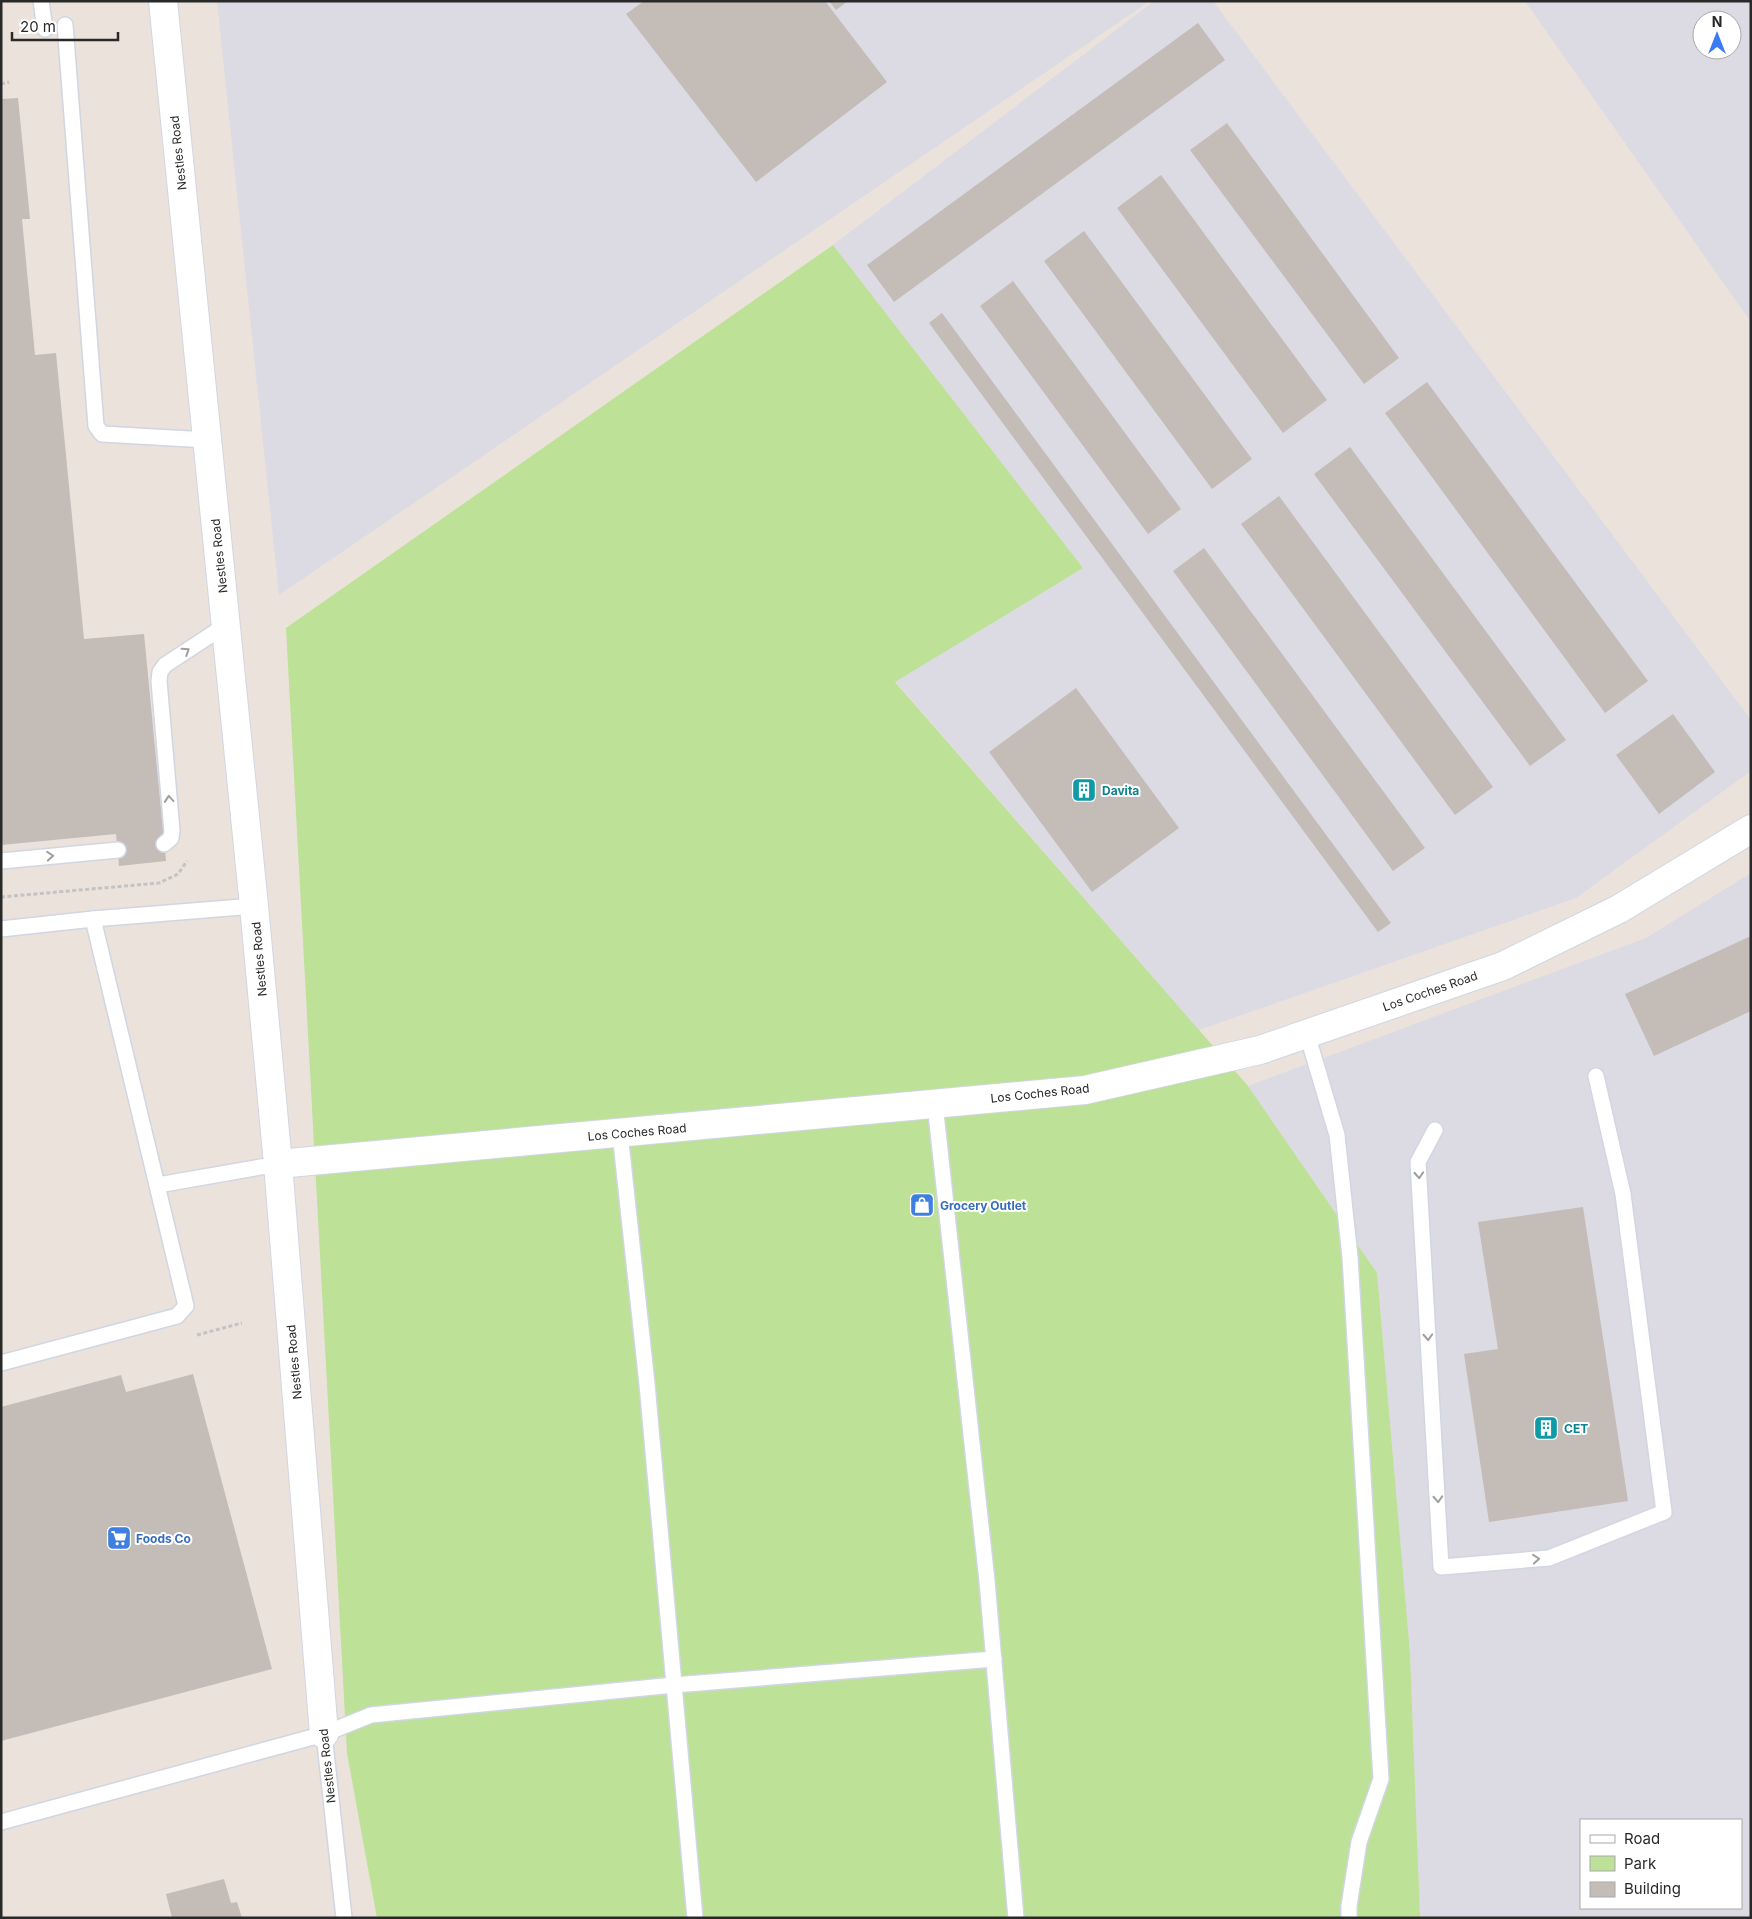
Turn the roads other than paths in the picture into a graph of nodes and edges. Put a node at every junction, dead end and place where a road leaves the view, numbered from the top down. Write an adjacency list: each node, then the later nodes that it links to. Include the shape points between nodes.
1 (41, 1): 4 (lane)
2 (163, 1): 5 (street, Nestles Road)
3 (64, 24): 5 (lane, via 96,426 102,434)
4 (45, 29)
5 (207, 440): 6 (street, Nestles Road)
6 (226, 625): 8 (lane, one-way to 6, via 171,838 172,831 160,672 165,665); 11 (street, Nestles Road)
7 (1751, 829): 14 (street, Los Coches Road, via 1619,909 1503,966)
8 (164, 844)
9 (118, 850): 10 (lane, one-way to 9)
10 (1, 860)
11 (254, 906): 12 (lane); 19 (street, Nestles Road)
12 (93, 919): 13 (lane); 20 (lane)
13 (1, 929)
14 (1307, 1034): 16 (street, Los Coches Road, via 1260,1050 1085,1090); 29 (lane, via 1337,1136 1349,1248 1381,1779 1359,1842)
15 (1596, 1076): 17 (lane, one-way to 15, via 1418,1162 1441,1567 1549,1558 1664,1512 1623,1194)
16 (935, 1104): 18 (street, Los Coches Road); 22 (lane)
17 (1435, 1130)
18 (620, 1133): 19 (street, Los Coches Road); 23 (lane)
19 (278, 1164): 20 (lane); 24 (street, Nestles Road)
20 (158, 1184): 21 (lane, via 186,1306 177,1316)
21 (1, 1363)
22 (994, 1659): 23 (lane); 28 (lane)
23 (674, 1685): 24 (lane, via 371,1716); 27 (lane)
24 (324, 1734): 25 (lane); 26 (lane, Nestles Road)
25 (1, 1822)
26 (344, 1918)
27 (695, 1918)
28 (1016, 1918)
29 (1350, 1918)

